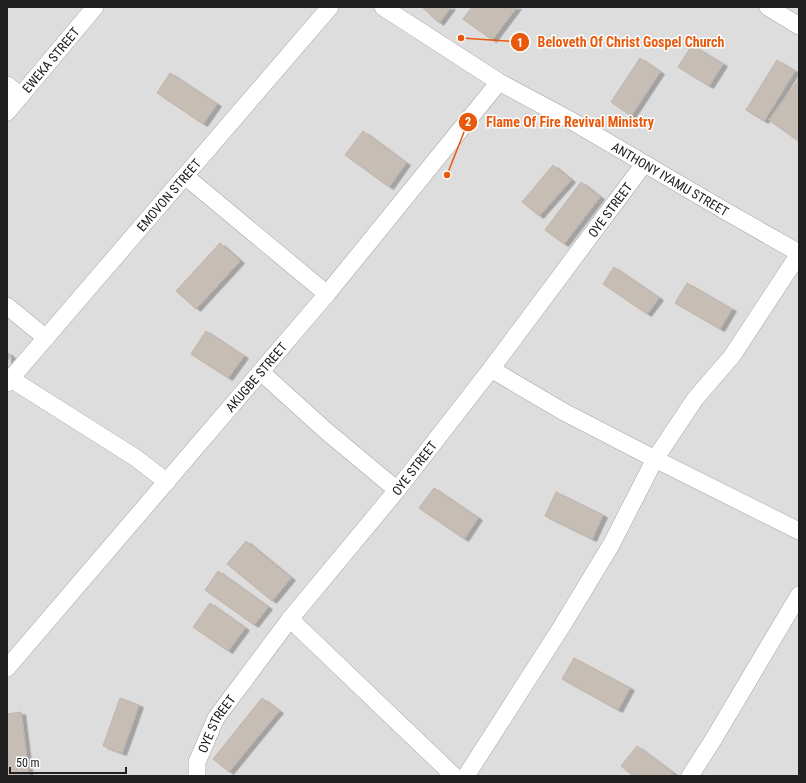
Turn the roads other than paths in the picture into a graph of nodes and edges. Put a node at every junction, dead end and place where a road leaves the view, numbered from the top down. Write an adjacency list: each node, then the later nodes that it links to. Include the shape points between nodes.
1 (95, 7): 8 (street, EWEKA STREET)
2 (330, 7): 11 (street, EMOVON STREET)
3 (383, 7): 6 (street)
4 (768, 7): 5 (street)
5 (799, 26)
6 (499, 82): 10 (street, ANTHONY IYAMU STREET); 13 (street, AKUGBE STREET)
7 (7, 85): 8 (street)
8 (21, 96): 9 (street, EWEKA STREET)
9 (7, 112)
10 (644, 164): 12 (street, ANTHONY IYAMU STREET); 16 (street, OYE STREET)
11 (186, 176): 13 (street); 15 (street, EMOVON STREET)
12 (799, 253): 19 (street, via 732,356 695,399)
13 (327, 294): 17 (street, AKUGBE STREET)
14 (7, 306): 15 (street)
15 (46, 338): 18 (street, EMOVON STREET)
16 (491, 369): 19 (street, via 564,412); 21 (street, OYE STREET)
17 (260, 372): 20 (street, AKUGBE STREET); 21 (street)
18 (9, 381): 20 (street, via 136,458)
19 (655, 459): 22 (street); 28 (street, via 611,545)
20 (167, 482): 25 (street, AKUGBE STREET)
21 (397, 490): 24 (street, OYE STREET)
22 (799, 531)
23 (799, 595): 29 (street)
24 (290, 619): 26 (street, OYE STREET, via 216,718 197,762); 27 (street)
25 (7, 668)
26 (198, 776)
27 (454, 776)
28 (466, 776)
29 (690, 776)

